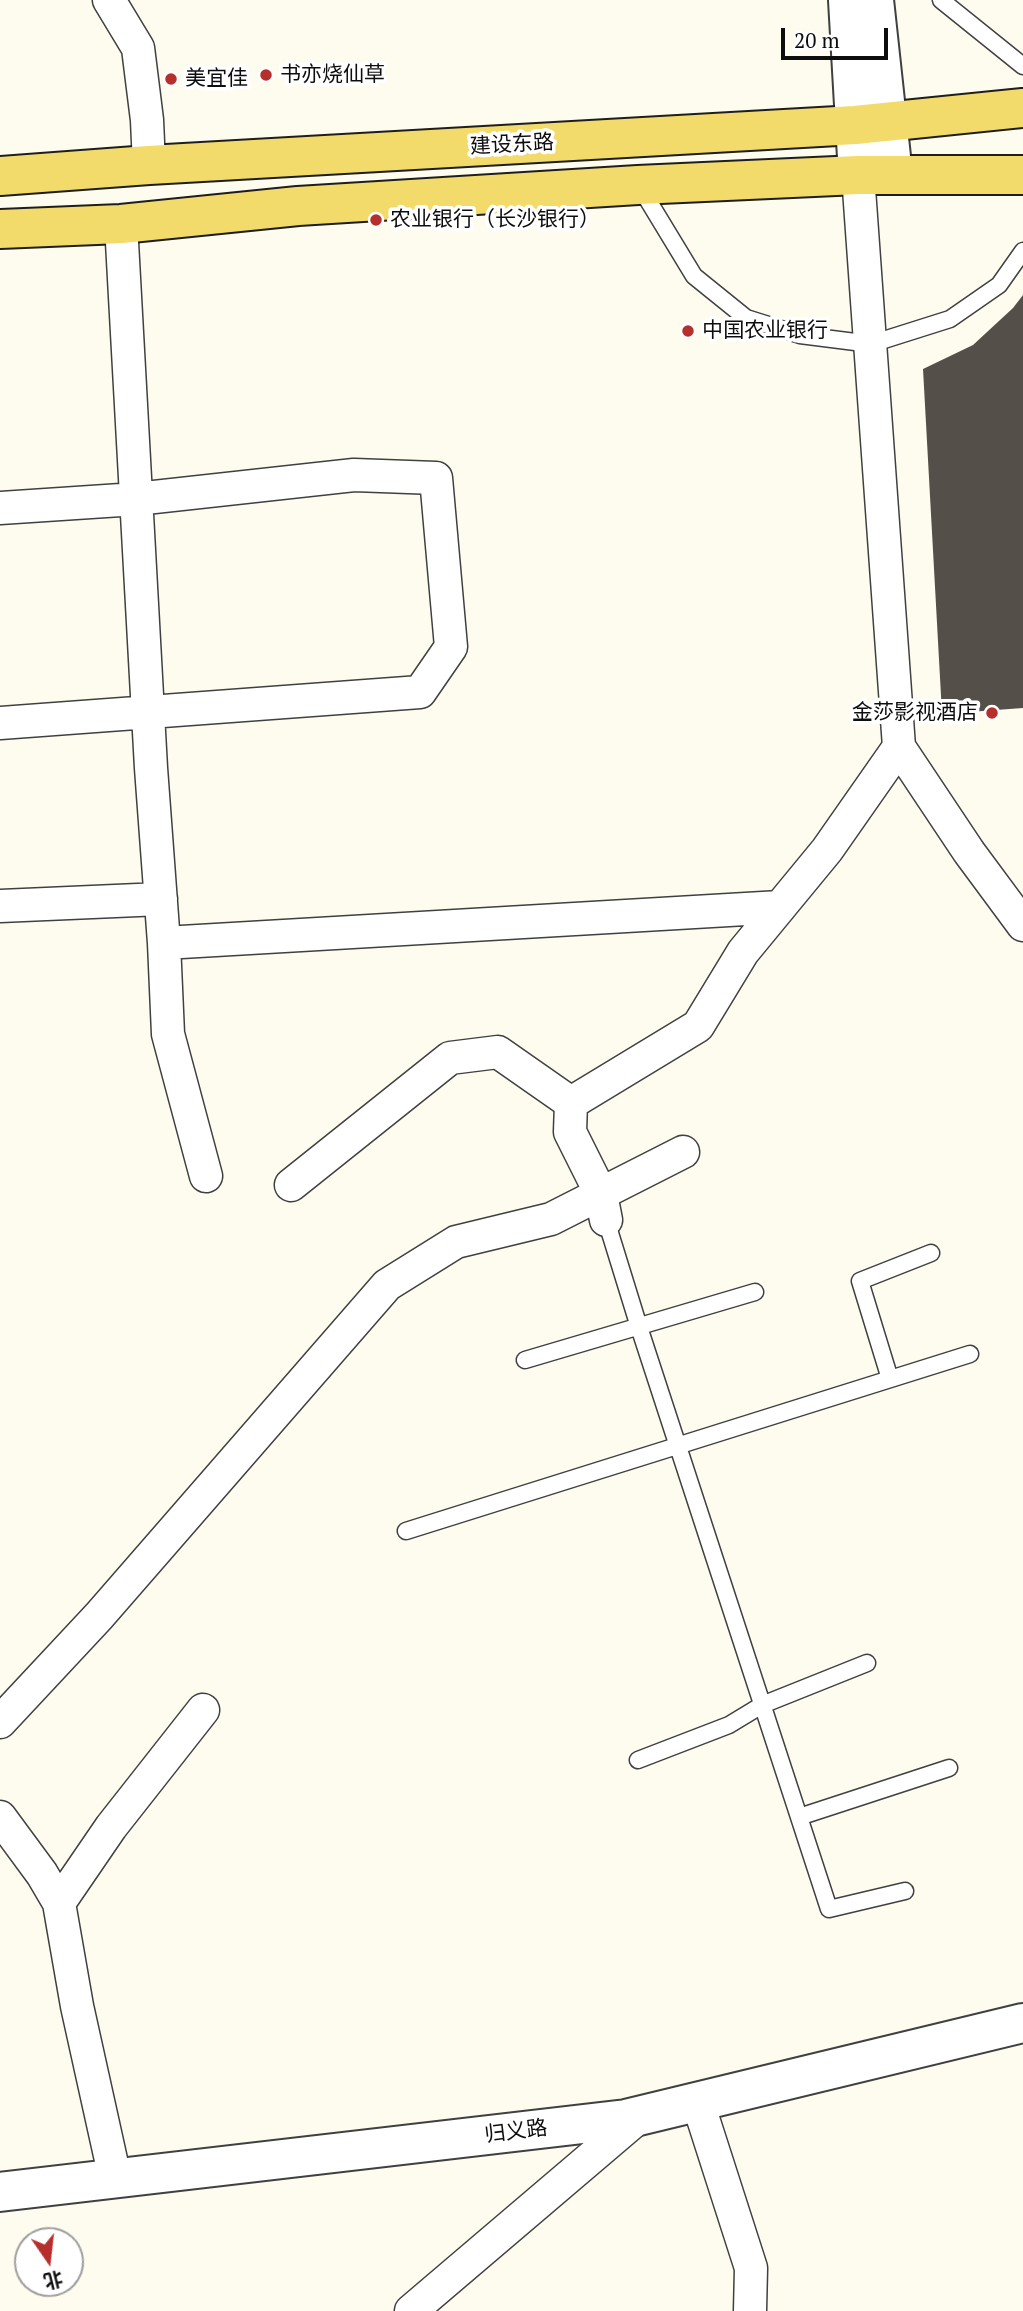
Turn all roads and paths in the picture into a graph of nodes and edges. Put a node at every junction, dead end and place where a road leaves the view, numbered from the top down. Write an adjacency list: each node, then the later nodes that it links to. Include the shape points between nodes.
1 (109, 0): 8 (street, via 138,48)
2 (848, 0): 7 (street)
3 (874, 0): 7 (street)
4 (941, 0): 5 (lane)
5 (1023, 66)
6 (1023, 108): 7 (main road, 建设东路)
7 (871, 123): 8 (main road, 建设东路); 9 (street)
8 (149, 165): 10 (main road, 建设东路)
9 (876, 175): 11 (main road); 12 (main road); 16 (street)
10 (0, 176)
11 (1023, 176)
12 (638, 185): 13 (main road, via 298,206); 16 (lane, via 694,276 746,318 800,335)
13 (121, 223): 14 (main road); 17 (street)
14 (0, 229)
15 (1023, 251): 16 (lane, via 999,285 950,319)
16 (872, 344): 21 (street)
17 (136, 499): 18 (street); 19 (street); 19 (street, via 354,475 436,478 451,647 420,692)
18 (0, 508)
19 (148, 712): 20 (street); 22 (street)
20 (0, 723)
21 (899, 747): 24 (street, via 827,850); 25 (street)
22 (161, 899): 23 (street); 26 (street)
23 (0, 906)
24 (780, 907): 26 (street); 27 (street, via 743,952 698,1026)
25 (1023, 925)
26 (164, 943): 29 (street, via 167,1034)
27 (571, 1103): 30 (street, via 498,1052 450,1058); 31 (street, via 570,1132)
28 (683, 1152): 31 (street)
29 (206, 1176)
30 (291, 1185)
31 (604, 1207): 34 (lane); 43 (street, via 456,1242 387,1285 99,1616)
32 (931, 1253): 37 (lane, via 860,1280)
33 (755, 1292): 34 (lane)
34 (639, 1326): 36 (lane); 38 (lane)
35 (970, 1354): 37 (lane)
36 (525, 1360)
37 (890, 1379): 38 (lane)
38 (678, 1446): 39 (lane); 41 (lane)
39 (406, 1531)
40 (867, 1663): 41 (lane)
41 (762, 1704): 44 (lane, via 729,1725); 46 (lane)
42 (203, 1710): 49 (street, via 111,1827)
43 (2, 1714)
44 (638, 1760)
45 (948, 1768): 46 (lane)
46 (799, 1816): 48 (lane, via 829,1909)
47 (0, 1818): 49 (street)
48 (905, 1891)
49 (59, 1903): 54 (street)
50 (1023, 2004): 54 (street, via 622,2100)
51 (1023, 2023): 52 (street, 归义路)
52 (698, 2103): 53 (street, 归义路); 58 (street, via 751,2268)
53 (640, 2116): 54 (street, 归义路); 57 (street)
54 (113, 2169): 55 (street); 56 (street, 归义路)
55 (0, 2172)
56 (0, 2192)
57 (411, 2311)
58 (750, 2311)

